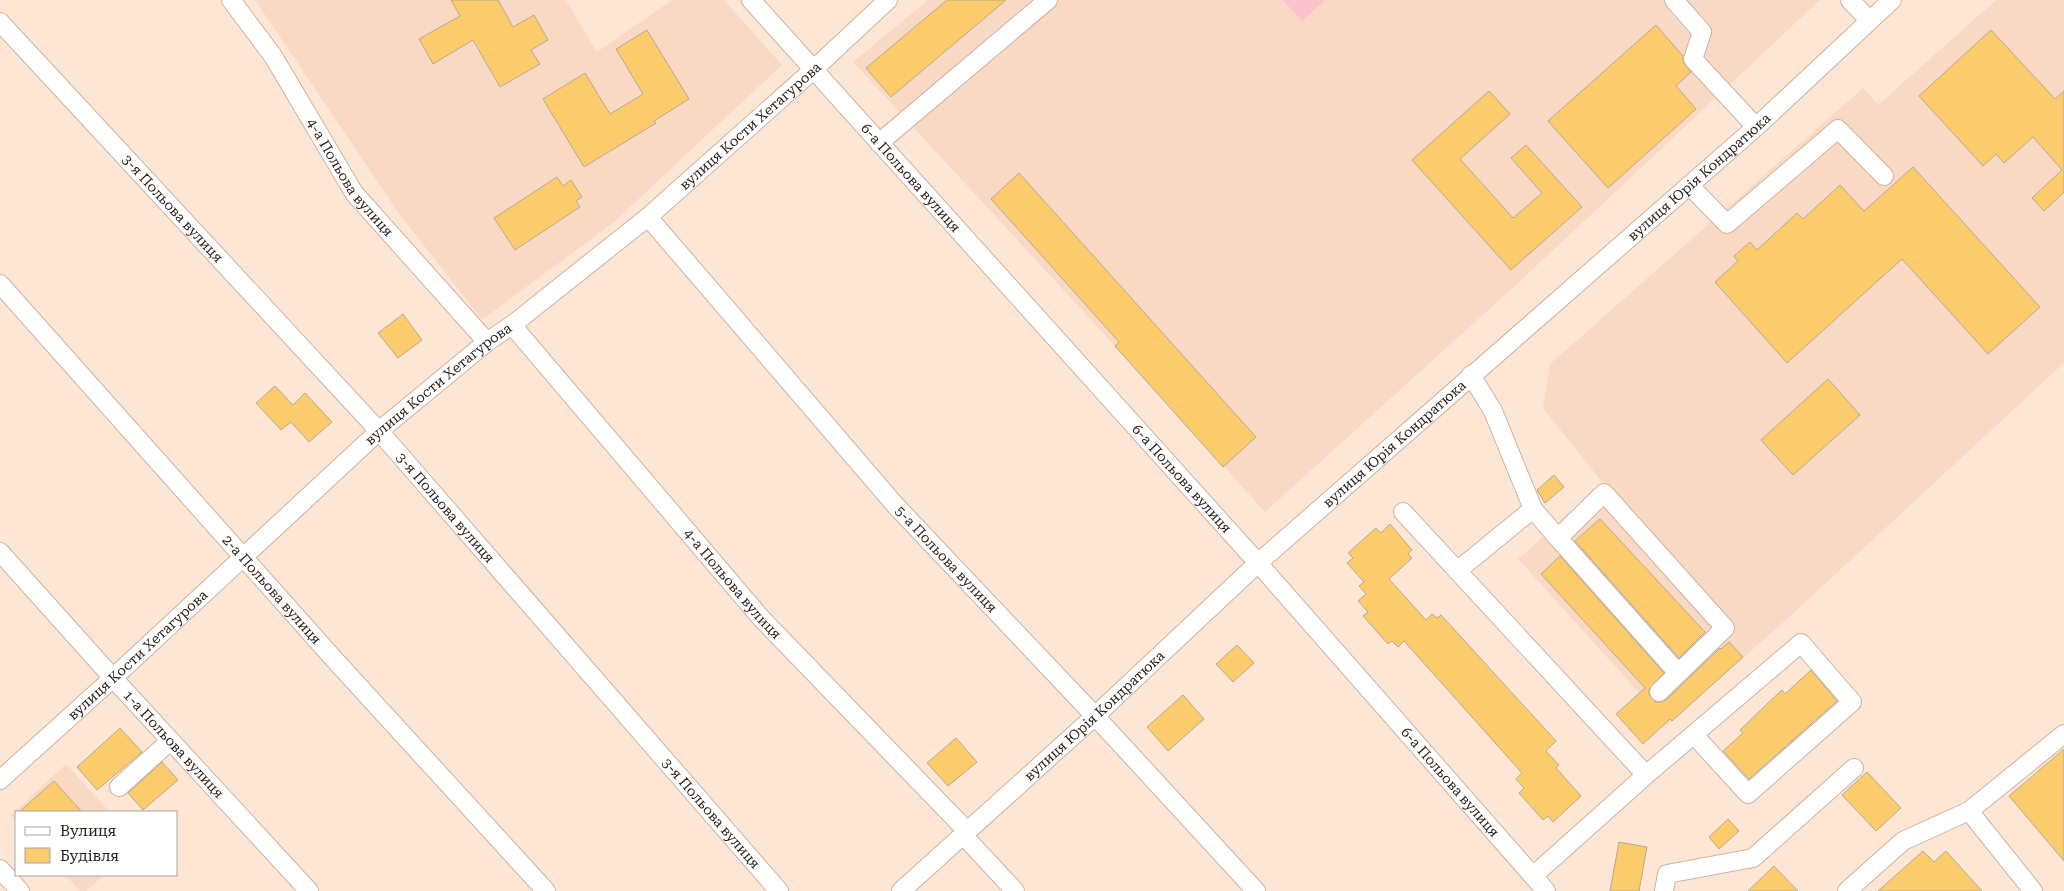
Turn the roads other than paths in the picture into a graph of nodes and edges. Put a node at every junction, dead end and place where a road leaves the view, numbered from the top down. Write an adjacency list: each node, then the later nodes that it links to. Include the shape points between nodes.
1 (232, 0): 18 (street, 4-а Польова вулиця, via 273,56 354,193)
2 (751, 0): 10 (street, 6-а Польова вулиця)
3 (888, 0): 10 (street, вулиця Кости Хетагурова)
4 (1048, 0): 12 (street)
5 (1674, 0): 11 (street, via 1702,32 1693,59)
6 (1850, 0): 8 (street)
7 (1892, 0): 8 (street, вулиця Юрія Кондратюка)
8 (1869, 20): 11 (street, вулиця Юрія Кондратюка)
9 (0, 22): 20 (street, 3-я Польова вулиця)
10 (813, 70): 12 (street, 6-а Польова вулиця); 15 (street, вулиця Кости Хетагурова)
11 (1756, 127): 14 (street, вулиця Юрія Кондратюка)
12 (879, 142): 26 (street, 6-а Польова вулиця)
13 (1884, 176): 14 (street, via 1838,129 1727,224)
14 (1689, 185): 19 (street, вулиця Юрія Кондратюка)
15 (648, 217): 17 (street, вулиця Кости Хетагурова); 31 (street, 5-а Польова вулиця, via 896,506)
16 (0, 284): 25 (street, 2-а Польова вулиця)
17 (512, 325): 18 (street, вулиця Кости Хетагурова); 40 (street, 4-а Польова вулиця, via 761,618)
18 (487, 342): 20 (street, вулиця Кости Хетагурова)
19 (1471, 375): 21 (street, via 1493,411); 26 (street, вулиця Юрія Кондратюка)
20 (379, 430): 25 (street, вулиця Кости Хетагурова); 46 (street, 3-я Польова вулиця)
21 (1533, 509): 23 (street); 27 (street)
22 (1403, 512): 27 (street)
23 (1558, 538): 28 (street); 28 (street, via 1604,492 1726,628)
24 (0, 552): 29 (street, 1-а Польова вулиця)
25 (244, 557): 29 (street, вулиця Кости Хетагурова); 45 (street, 2-а Польова вулиця)
26 (1258, 563): 31 (street, вулиця Юрія Кондратюка); 42 (street, 6-а Польова вулиця)
27 (1457, 571): 36 (street)
28 (1678, 673): 30 (street)
29 (113, 678): 34 (street, 1-а Польова вулиця); 37 (street, вулиця Кости Хетагурова)
30 (1659, 692)
31 (1094, 716): 40 (street, вулиця Юрія Кондратюка); 49 (street, 5-а Польова вулиця)
32 (2064, 734): 39 (street)
33 (1694, 735): 33 (street, via 1801,644 1852,702 1748,794); 36 (street)
34 (170, 741): 38 (street); 44 (street, 1-а Польова вулиця)
35 (1854, 768): 51 (street, via 1753,858 1667,874)
36 (1646, 775): 42 (street)
37 (0, 780)
38 (120, 787)
39 (1969, 811): 52 (street, via 1903,841); 53 (street)
40 (965, 833): 47 (street, вулиця Юрія Кондратюка); 48 (street, 4-а Польова вулиця)
41 (0, 869): 43 (street)
42 (1533, 876): 50 (street, 6-а Польова вулиця)
43 (20, 891)
44 (309, 891)
45 (546, 891)
46 (779, 891)
47 (900, 891)
48 (1015, 891)
49 (1256, 891)
50 (1546, 891)
51 (1664, 891)
52 (1847, 891)
53 (2032, 891)

